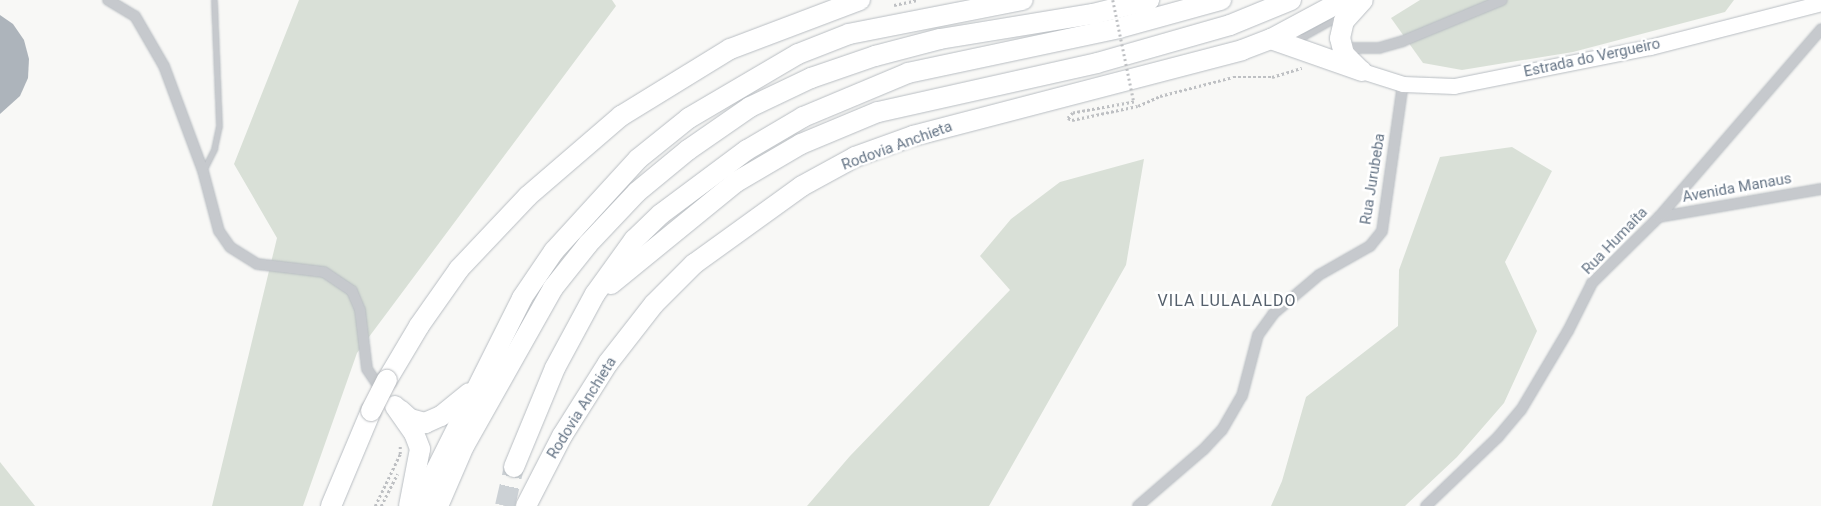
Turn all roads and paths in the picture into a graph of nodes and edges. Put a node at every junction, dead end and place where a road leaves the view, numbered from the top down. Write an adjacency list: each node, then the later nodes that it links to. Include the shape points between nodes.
1 (108, 0): 21 (street, via 135,16 147,31 178,99)
2 (214, 0): 21 (lane, via 219,126 214,149)
3 (860, 0): 30 (highway, bridge, via 730,49 621,116 528,196 460,270 419,326 371,411)
4 (918, 0): 15 (path)
5 (1023, 0): 25 (highway, via 849,34 798,54 689,118 638,159 554,251 522,298)
6 (1113, 0): 18 (path, bridge, via 1134,102 1073,113 1068,118 1072,120 1138,106 1160,96 1233,77 1272,77)
7 (1149, 0): 35 (highway, via 1093,14 940,39 875,56 811,78 750,107 688,150 637,192 588,244 553,288 464,446)
8 (1221, 0): 24 (highway, via 1119,28 908,74 803,117 747,150 661,214 634,240)
9 (1291, 0): 24 (highway, via 1230,25 1097,63 878,112 801,144 736,182)
10 (1344, 0): 17 (highway, Rodovia Anchieta)
11 (1359, 0): 17 (lane, via 1336,20 1305,36)
12 (1363, 0): 18 (highway, via 1344,21)
13 (1502, 0): 18 (street, via 1461,19 1379,48)
14 (1821, 2): 20 (street, Estrada do Vergueiro, via 1650,47 1533,71 1454,86)
15 (894, 5)
16 (1821, 29): 23 (street, Rua Humaíta)
17 (1271, 39): 18 (highway); 36 (highway, Rodovia Anchieta, via 1115,85 913,136 855,157 802,186 694,264 654,304 608,363 562,436)
18 (1335, 54): 19 (highway)
19 (1362, 71): 20 (street, Estrada do Vergueiro)
20 (1403, 84): 37 (street, Rua Jurubeba, via 1382,232 1370,246 1319,275 1273,314 1256,343 1242,396 1222,430)
21 (203, 171): 26 (street, via 220,231 243,257 257,264 324,272 352,291 360,310 367,370)
22 (1821, 189): 23 (street, Avenida Manaus)
23 (1659, 217): 38 (street, Rua Humaíta, via 1592,283 1568,331 1520,410 1498,437)
24 (595, 294): 29 (highway, via 555,368)
25 (475, 388): 26 (highway, via 441,416 426,423 410,419); 34 (highway)
26 (395, 406): 33 (highway, via 414,433 420,449)
27 (401, 435): 31 (path, via 400,454)
28 (401, 466): 32 (path)
29 (514, 467)
30 (331, 506)
31 (375, 506)
32 (381, 506)
33 (409, 506)
34 (418, 506)
35 (438, 506)
36 (526, 506)
37 (1138, 506)
38 (1426, 506)

